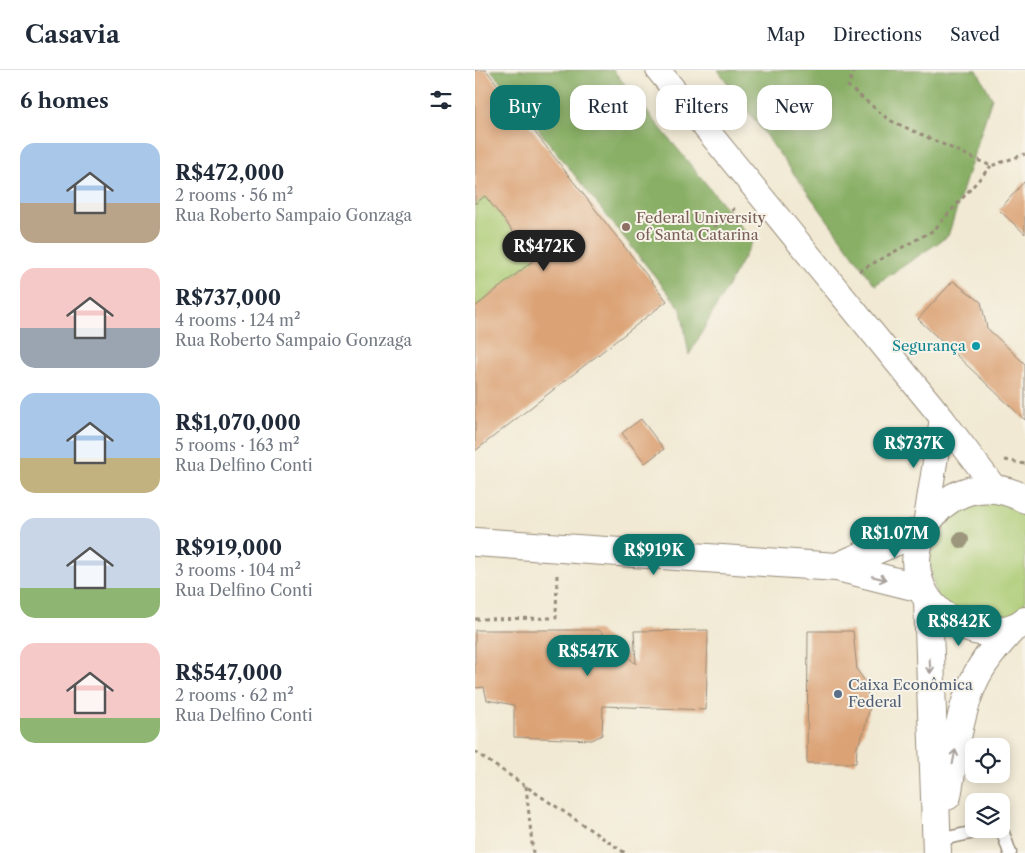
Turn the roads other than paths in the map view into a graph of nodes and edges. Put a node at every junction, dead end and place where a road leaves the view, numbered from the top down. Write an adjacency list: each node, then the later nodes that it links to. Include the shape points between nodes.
1 (658, 70): 2 (street)
2 (942, 418): 3 (street); 5 (street)
3 (995, 488): 4 (main road); 5 (main road, via 954,496 938,508)
4 (1025, 499)
5 (924, 528): 7 (main road); 8 (main road, via 917,549 916,569)
6 (475, 542): 7 (main road)
7 (837, 567): 8 (main road, one-way to 8)
8 (925, 594): 9 (main road, via 951,622 981,632); 12 (main road, one-way to 12)
9 (1021, 625): 12 (main road, one-way to 9, via 965,706 974,680 991,652)
10 (965, 837): 12 (lane)
11 (1005, 838): 13 (lane)
12 (938, 846)
13 (1010, 853)

